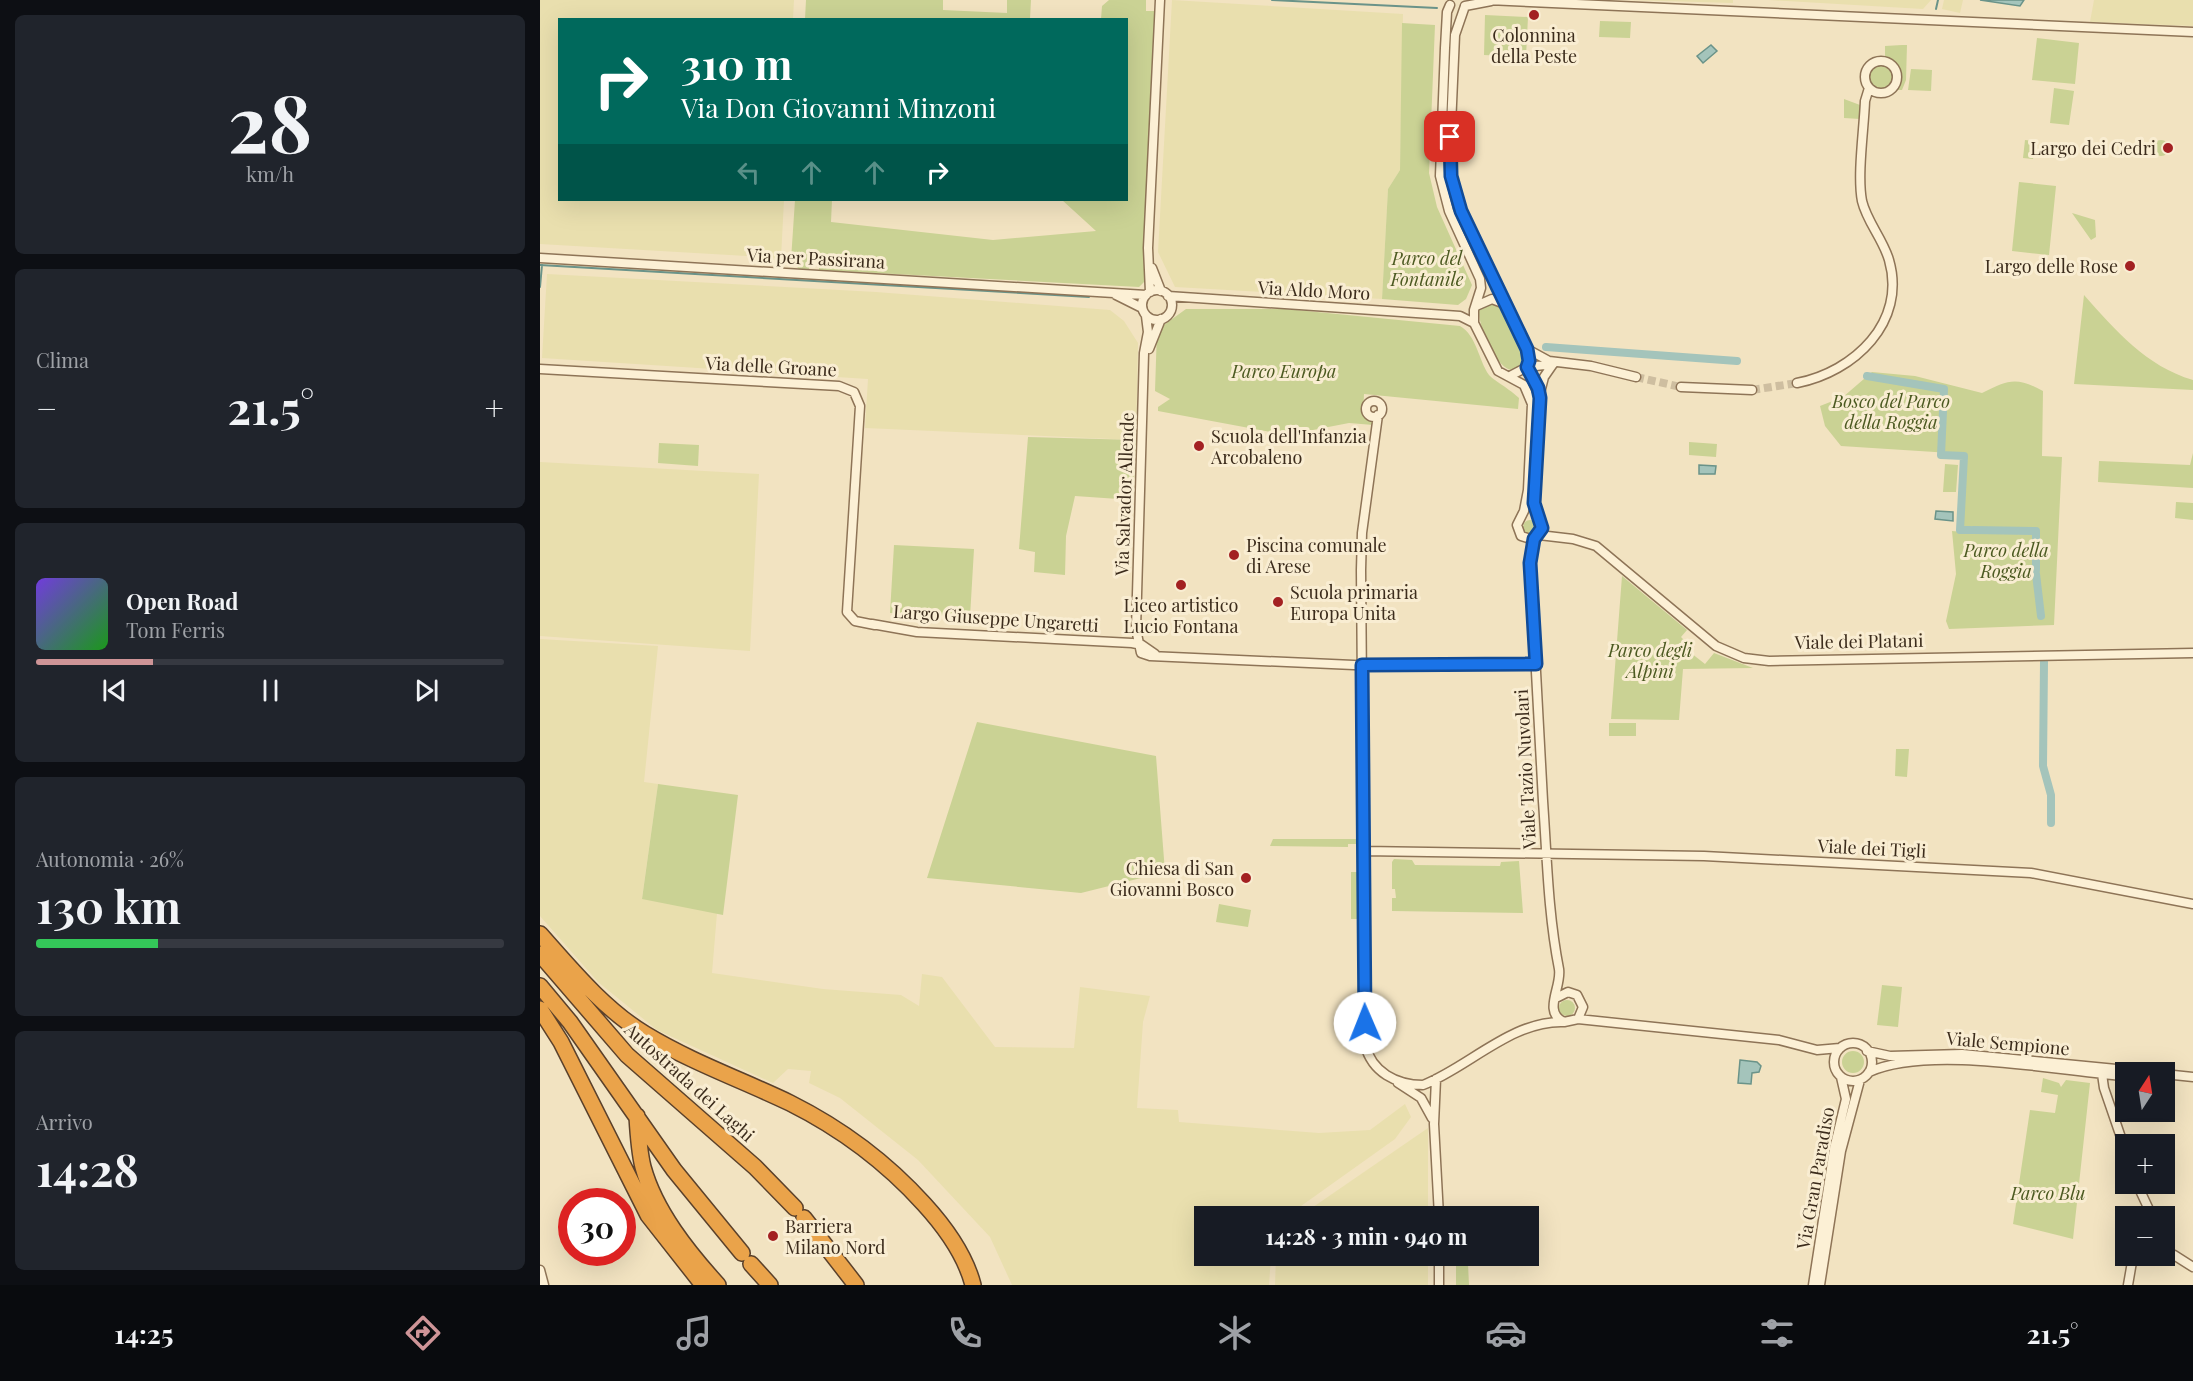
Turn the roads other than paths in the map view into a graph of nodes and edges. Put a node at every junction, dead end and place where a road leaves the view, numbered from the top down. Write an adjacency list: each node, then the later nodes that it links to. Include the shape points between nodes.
1 (1160, 0): 9 (street)
2 (1440, 0): 4 (street)
3 (1491, 1): 5 (street); 6 (street)
4 (1449, 3): 5 (street, via 1457,9); 15 (street, via 1439,162 1446,204 1480,279)
5 (1466, 4): 14 (street, via 1455,35 1451,176 1461,211)
6 (2193, 32)
7 (1871, 89): 29 (street, via 1865,105 1861,196 1889,261 1892,281 1888,312 1879,332 1853,358 1826,375)
8 (540, 258): 10 (street, Via per Passirana)
9 (1149, 262): 11 (street); 12 (street)
10 (1089, 290): 11 (street, Via per Passirana); 17 (street, Via per Passirana, via 1120,296)
11 (1148, 293): 12 (street); 17 (street)
12 (1165, 293): 13 (street, Via Aldo Moro); 16 (street)
13 (1202, 300): 16 (street, Via Aldo Moro); 18 (street, Via Aldo Moro)
14 (1505, 304): 15 (street, via 1492,299); 21 (street)
15 (1475, 308): 18 (street, Via Aldo Moro); 20 (street)
16 (1171, 309): 19 (street)
17 (1144, 312): 19 (street, via 1153,320); 24 (street, Via Salvador Allende, via 1148,332)
18 (1460, 316): 20 (street, Via Aldo Moro)
19 (1161, 320): 24 (street, Via Salvador Allende)
20 (1474, 323): 27 (street, via 1494,364)
21 (1527, 349): 22 (street); 25 (street)
22 (1563, 363): 23 (street); 28 (street)
23 (1553, 364): 25 (street); 32 (street, via 1544,377)
24 (1145, 367): 41 (street, Via Salvador Allende)
25 (1527, 367): 27 (street); 32 (street)
26 (540, 369): 40 (street, Via delle Groane, via 839,386 854,392 860,406 848,606)
27 (1510, 376): 34 (street, via 1528,389 1532,404 1528,490)
28 (1636, 377)
29 (1797, 383)
30 (1681, 387): 31 (street)
31 (1752, 390)
32 (1540, 398): 35 (street, via 1534,503)
33 (1378, 415): 44 (street, via 1361,543)
34 (1521, 518): 35 (street, via 1527,515); 38 (street, via 1517,529)
35 (1539, 521): 36 (street); 37 (street, Viale dei Platani)
36 (1537, 537): 37 (street, Viale dei Platani); 38 (street); 39 (street, Viale Tazio Nuvolari)
37 (1567, 537): 42 (street, Viale dei Platani, via 1601,549 1716,646 1744,658 1769,661)
38 (1524, 538): 39 (street, Viale Tazio Nuvolari)
39 (1530, 563): 43 (street, Viale Tazio Nuvolari)
40 (853, 618): 41 (street, Largo Giuseppe Ungaretti, via 917,632)
41 (1139, 646): 44 (street, via 1158,655)
42 (2193, 653)
43 (1536, 664): 44 (street); 46 (street, Viale Tazio Nuvolari)
44 (1362, 665): 45 (street)
45 (1364, 851): 46 (street, Viale dei Tigli); 68 (street, via 1365,1045 1372,1064)
46 (1546, 853): 47 (street, Viale dei Tigli, via 2039,873); 50 (street, Viale Tazio Nuvolari, via 1551,936)
47 (2193, 904)
48 (540, 934): 93 (highway, via 604,1003 644,1033 792,1104 874,1156 935,1216 960,1252)
49 (540, 954): 92 (highway, Autostrada dei Laghi, via 627,1055 755,1167 799,1213)
50 (1559, 972): 52 (street, Viale Tazio Nuvolari); 53 (street, Viale Tazio Nuvolari)
51 (540, 986): 79 (highway)
52 (1573, 993): 53 (street); 54 (street)
53 (1556, 998): 56 (street)
54 (1583, 1007): 57 (street); 58 (street)
55 (540, 1009): 89 (highway, via 561,1042 648,1215)
56 (1552, 1009): 59 (street); 60 (street)
57 (1578, 1019): 58 (street); 59 (street)
58 (1602, 1020): 62 (street, via 1779,1040)
59 (1564, 1022): 60 (street)
60 (1541, 1024): 73 (street)
61 (1840, 1048): 62 (street); 63 (street, via 1854,1044); 64 (street)
62 (1816, 1050): 64 (street)
63 (1868, 1051): 65 (street, Viale Sempione, via 1890,1056 1962,1054); 66 (street, via 1872,1061)
64 (1834, 1065): 71 (street)
65 (2115, 1069)
66 (1869, 1072): 67 (street, Viale Sempione, via 1891,1064 1950,1060); 74 (street)
67 (2102, 1074): 69 (street, Viale Sempione); 81 (street)
68 (1385, 1075): 77 (street); 78 (street)
69 (2115, 1075)
70 (2175, 1075): 72 (street)
71 (1841, 1077): 74 (street); 95 (street, Via Gran Paradiso, via 1845,1099)
72 (2193, 1077)
73 (1436, 1079): 77 (street); 80 (street)
74 (1860, 1080): 96 (street, Via Gran Paradiso, via 1841,1151)
75 (2175, 1081): 76 (street)
76 (2193, 1082)
77 (1423, 1085): 78 (street)
78 (1421, 1098): 80 (street)
79 (637, 1113): 90 (highway, via 643,1167 653,1194 692,1255); 91 (highway, via 674,1170)
80 (1434, 1124): 82 (street)
81 (2120, 1134)
82 (1438, 1206)
83 (2175, 1258): 86 (street)
84 (1439, 1266): 94 (street)
85 (2131, 1266): 97 (street)
86 (2193, 1268)
87 (540, 1270): 88 (street)
88 (544, 1285)
89 (703, 1285)
90 (718, 1285)
91 (770, 1285)
92 (856, 1285)
93 (973, 1285)
94 (1439, 1285)
95 (1813, 1285)
96 (1820, 1285)
97 (2128, 1285)

